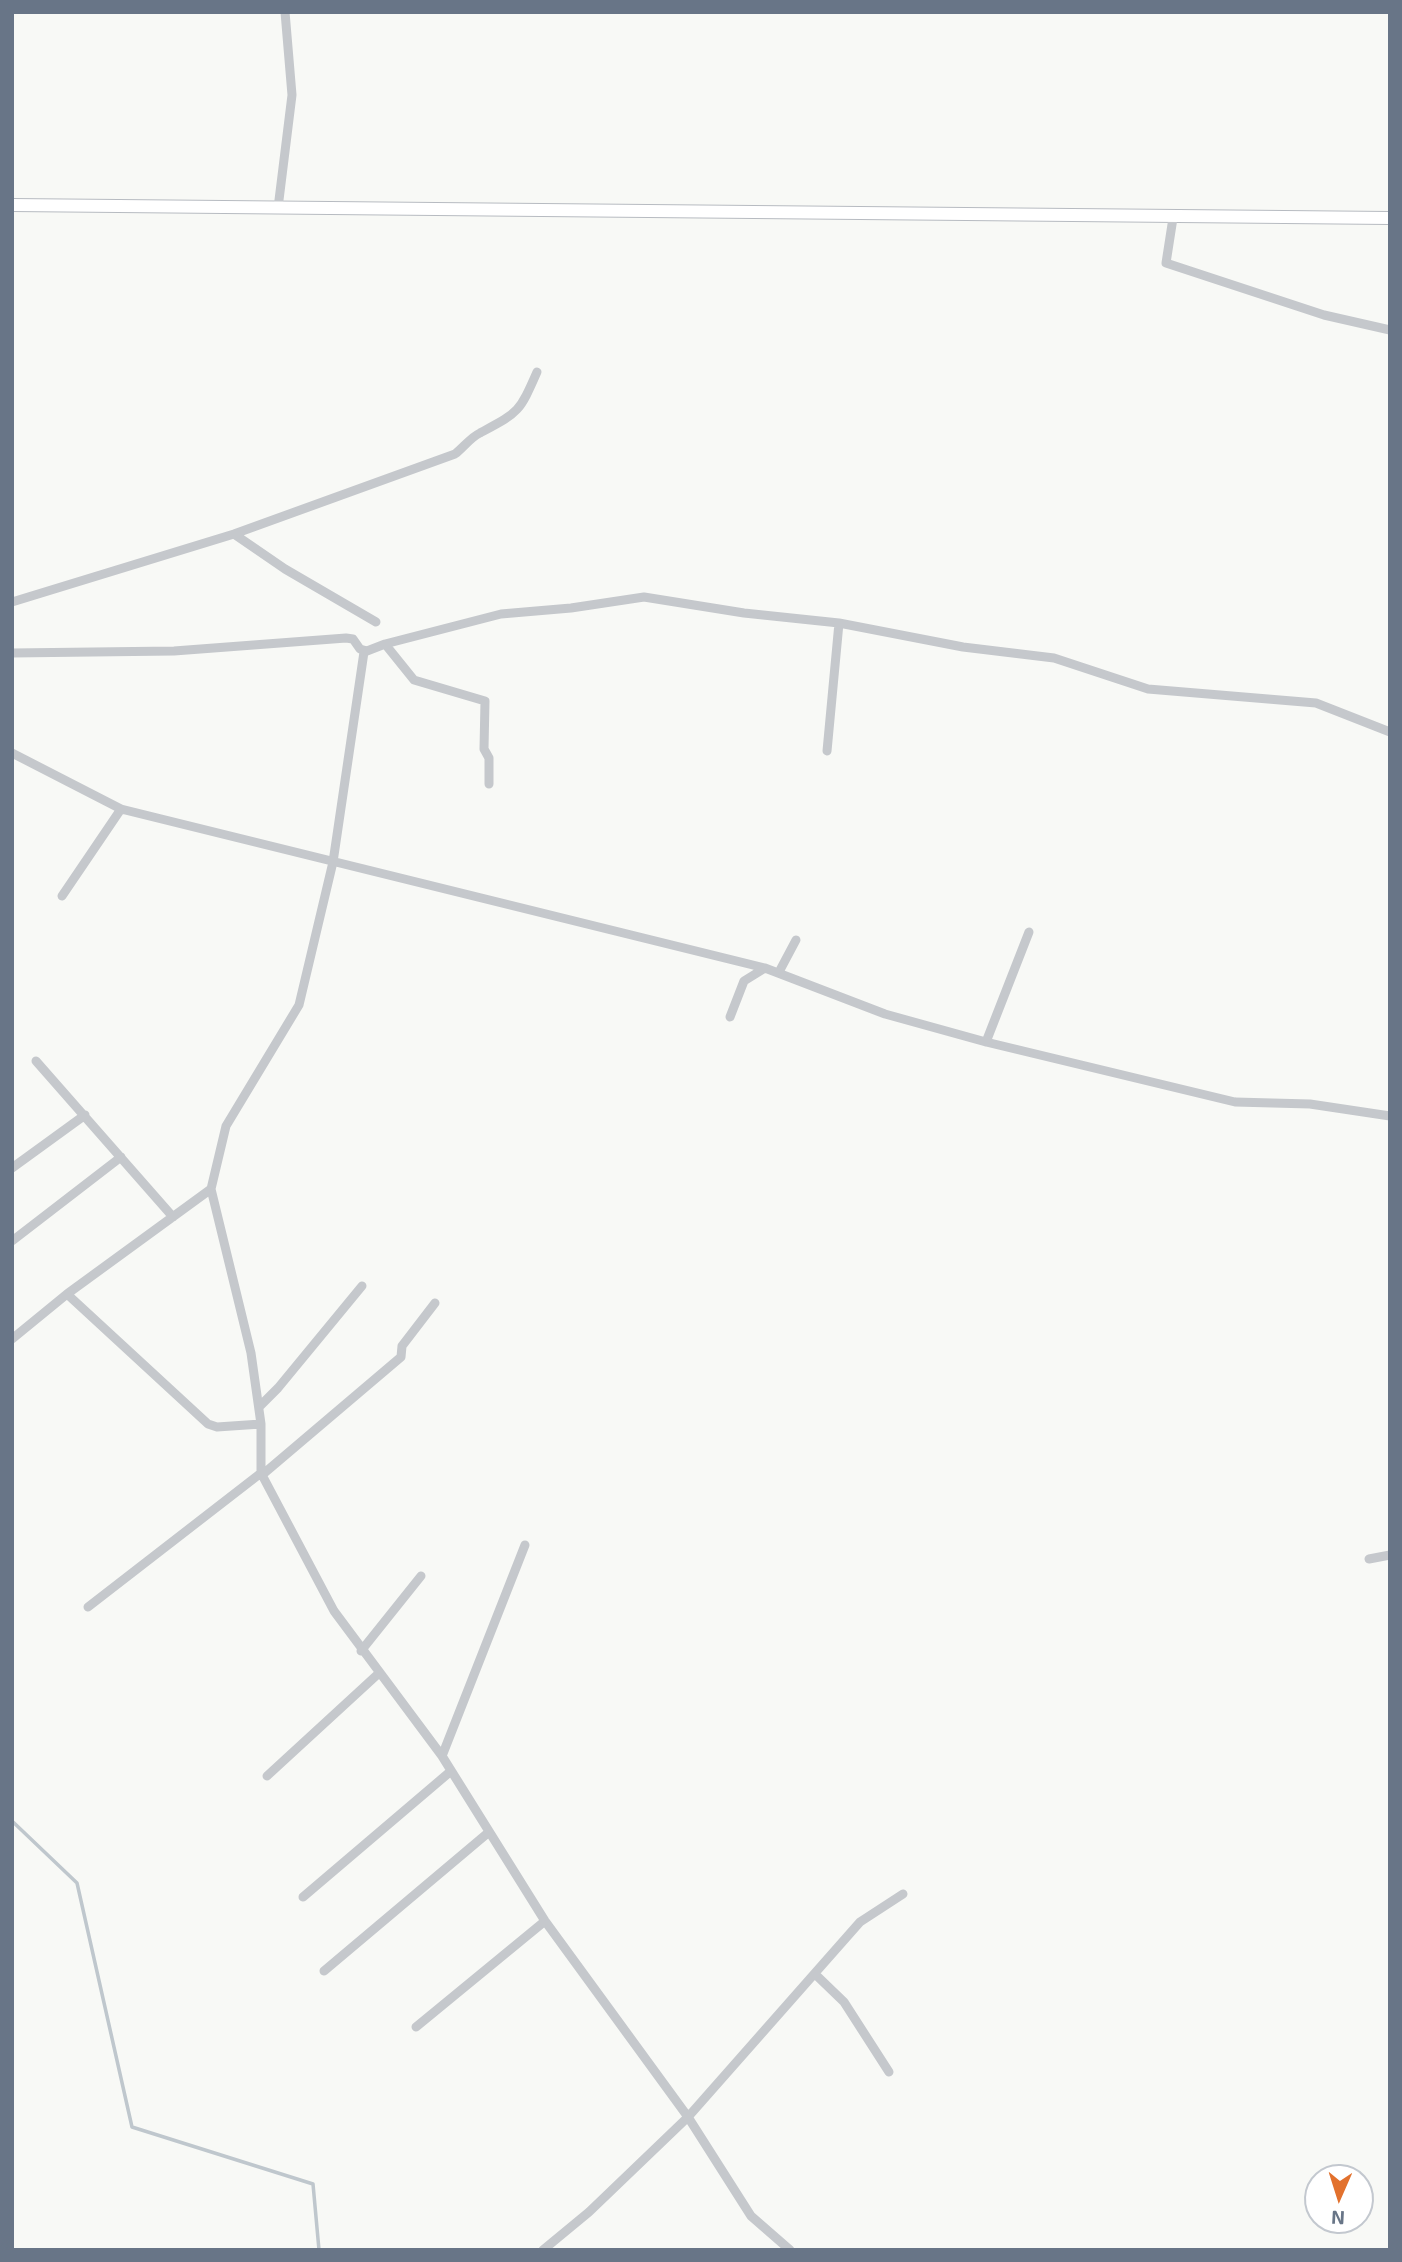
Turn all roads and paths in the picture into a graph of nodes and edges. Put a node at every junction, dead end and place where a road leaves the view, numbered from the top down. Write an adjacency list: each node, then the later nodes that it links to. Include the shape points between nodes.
1 (285, 12): 3 (street, via 292,95)
2 (12, 205): 3 (main road)
3 (278, 208): 4 (main road)
4 (1173, 218): 5 (main road); 6 (street, via 1166,263 1324,315)
5 (1390, 218)
6 (1390, 330)
7 (537, 372): 8 (street, via 513,416 478,433 455,454)
8 (234, 534): 9 (street); 10 (street)
9 (12, 602)
10 (376, 622)
11 (839, 623): 12 (street, via 644,597 501,614); 15 (street, via 963,647 1054,658 1148,689 1316,703); 16 (street)
12 (385, 643): 13 (street); 18 (street, via 414,680 485,701)
13 (364, 652): 14 (street, via 353,639 346,638 174,651); 20 (street)
14 (12, 653)
15 (1390, 732)
16 (827, 751)
17 (12, 753): 19 (street)
18 (489, 784)
19 (121, 809): 20 (street); 21 (street)
20 (333, 862): 24 (street); 33 (street, via 299,1005 226,1126)
21 (62, 896)
22 (1029, 932): 27 (street)
23 (796, 940): 25 (street)
24 (765, 968): 25 (street); 26 (street, via 744,981)
25 (779, 972): 27 (street, via 885,1014)
26 (730, 1017)
27 (986, 1042): 30 (street, via 1235,1102 1310,1104)
28 (36, 1061): 29 (street)
29 (85, 1115): 31 (street); 32 (street)
30 (1390, 1116)
31 (121, 1157): 34 (street); 35 (street)
32 (12, 1168)
33 (211, 1189): 34 (street); 40 (street, via 251,1353)
34 (173, 1217): 37 (street)
35 (12, 1241)
36 (362, 1286): 40 (street)
37 (67, 1293): 39 (street); 41 (street, via 208,1424)
38 (435, 1303): 42 (street, via 401,1346 401,1357)
39 (12, 1339)
40 (259, 1406): 41 (street)
41 (261, 1424): 42 (street)
42 (262, 1474): 47 (street); 48 (street, via 334,1611)
43 (525, 1545): 50 (street)
44 (1390, 1555): 45 (street)
45 (1369, 1559)
46 (421, 1576): 48 (street)
47 (88, 1607)
48 (361, 1651): 49 (street)
49 (378, 1674): 50 (street); 52 (street)
50 (442, 1756): 51 (street)
51 (451, 1771): 53 (street); 55 (street)
52 (267, 1776)
53 (489, 1832): 56 (street); 57 (street)
54 (903, 1894): 58 (street, via 860,1922)
55 (303, 1897)
56 (545, 1921): 59 (street); 61 (street)
57 (324, 1971)
58 (815, 1974): 60 (street, via 845,2002); 61 (street)
59 (415, 2026)
60 (889, 2072)
61 (688, 2117): 62 (street); 63 (street, via 751,2216)
62 (543, 2250)
63 (790, 2250)

